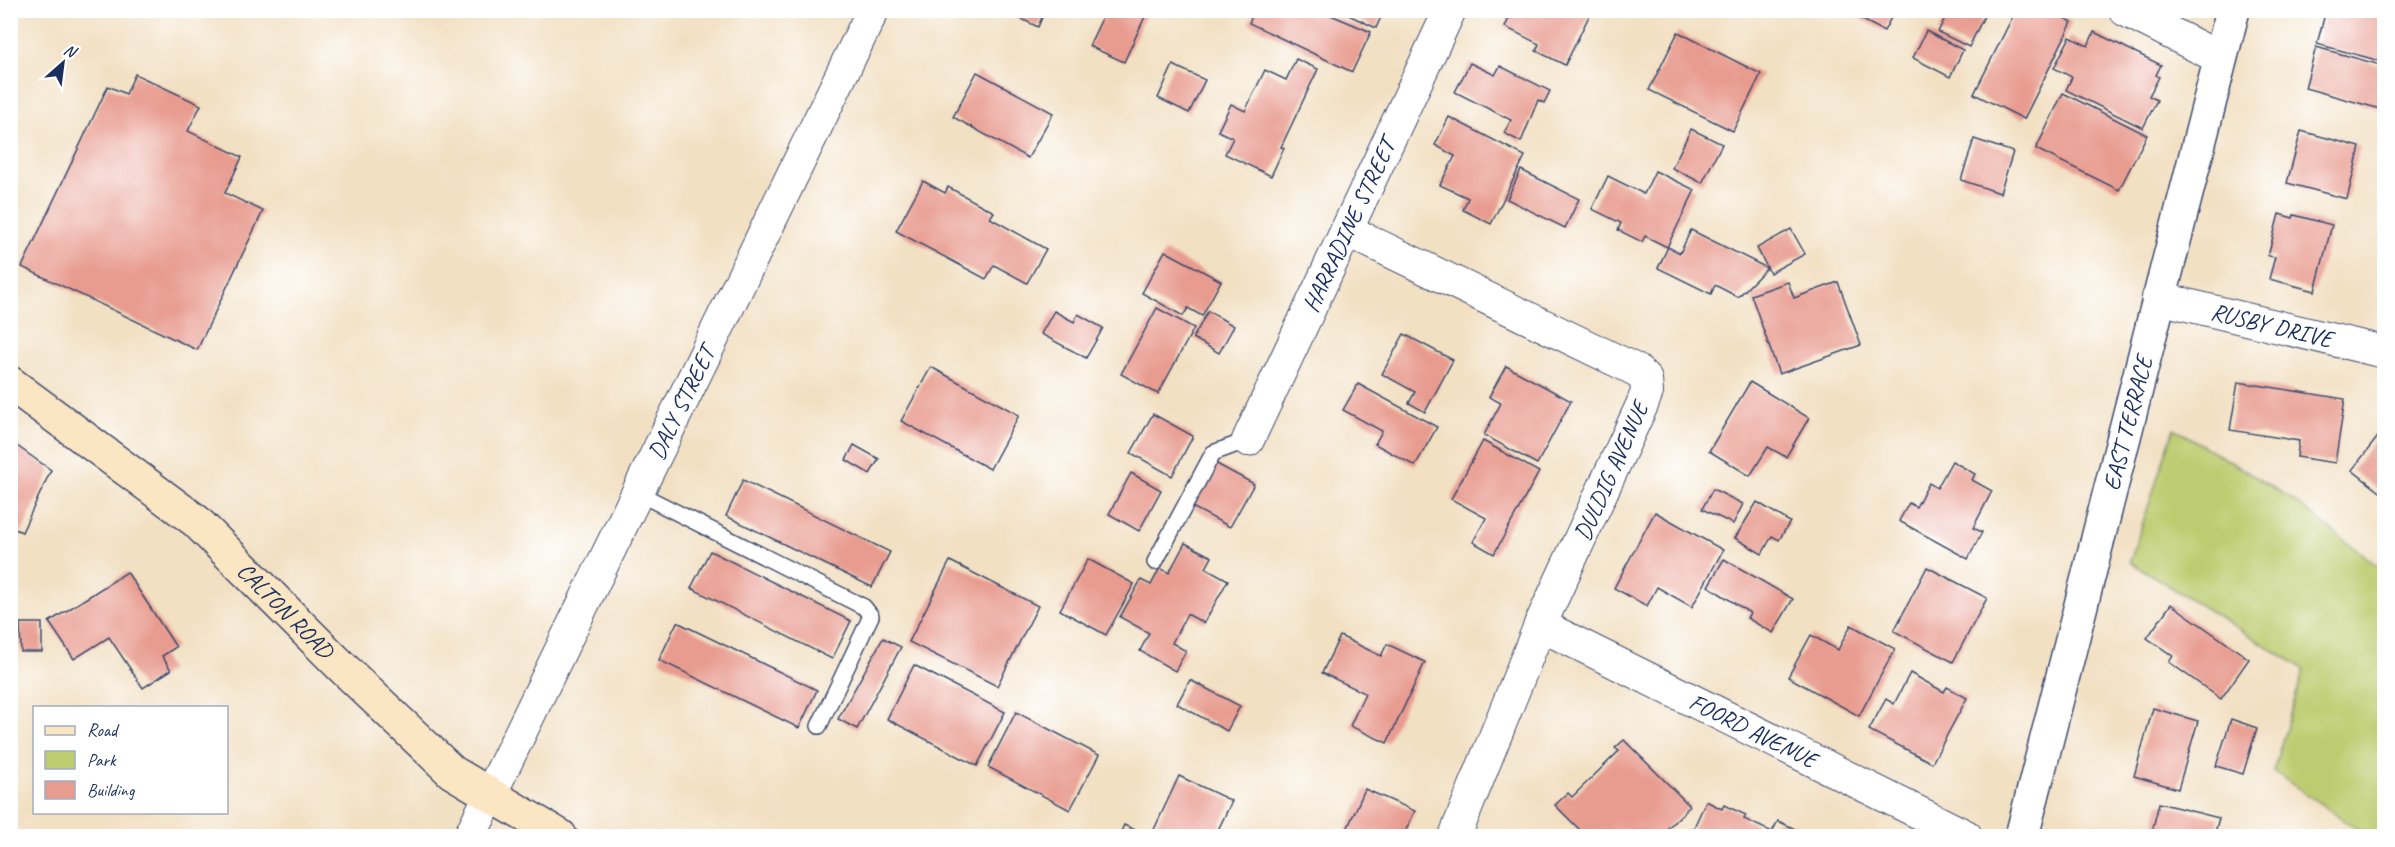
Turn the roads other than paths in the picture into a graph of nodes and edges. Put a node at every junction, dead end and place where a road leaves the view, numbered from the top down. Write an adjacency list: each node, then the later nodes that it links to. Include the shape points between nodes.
1 (873, 10): 11 (street, DALY STREET)
2 (1450, 10): 6 (street, HARRADINE STREET)
3 (2125, 10): 5 (street)
4 (2233, 10): 5 (street, EAST TERRACE)
5 (2220, 58): 7 (street, EAST TERRACE)
6 (1348, 231): 10 (street, HARRADINE STREET); 13 (street, DULDIG AVENUE, via 1636,370 1646,380 1642,405)
7 (2158, 298): 8 (street, RUSBY DRIVE); 20 (street, EAST TERRACE)
8 (2385, 352)
9 (10, 383): 15 (main road, CALTON ROAD, via 196,521 414,737 452,772)
10 (1248, 440): 12 (lane, via 1213,453)
11 (638, 493): 14 (lane, via 864,607 871,616); 15 (street, DALY STREET)
12 (1155, 562)
13 (1540, 625): 18 (street, DULDIG AVENUE); 19 (street, FOORD AVENUE)
14 (819, 726)
15 (489, 796): 16 (street, DALY STREET); 17 (main road, CALTON ROAD)
16 (470, 837)
17 (560, 837)
18 (1455, 837)
19 (1966, 837)
20 (2022, 837)

